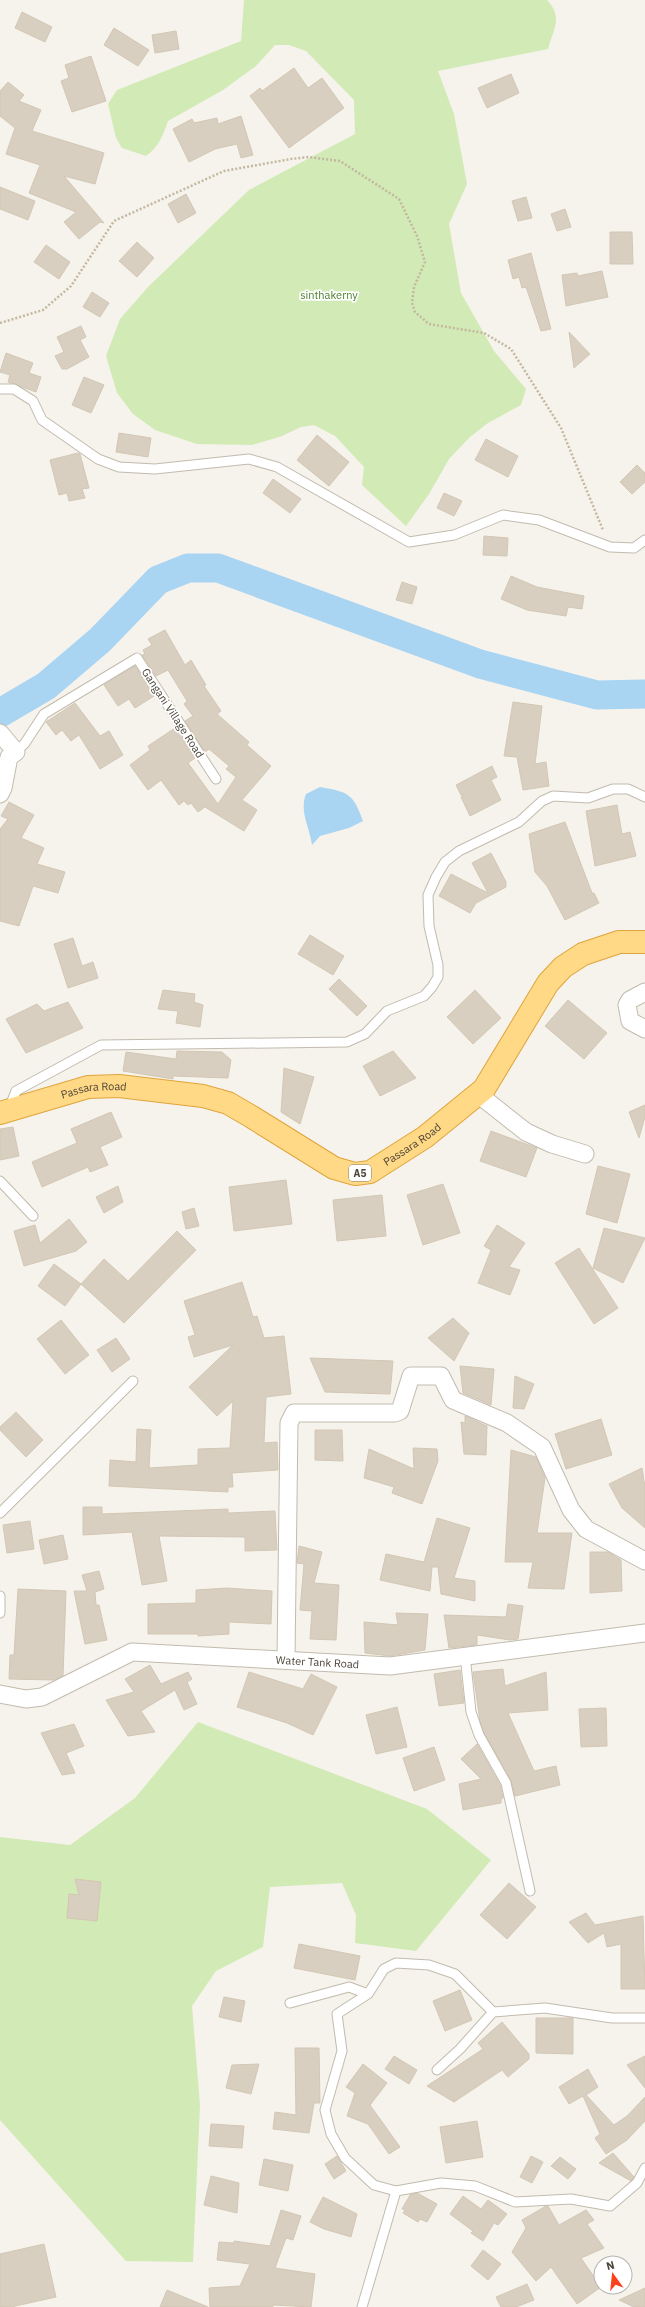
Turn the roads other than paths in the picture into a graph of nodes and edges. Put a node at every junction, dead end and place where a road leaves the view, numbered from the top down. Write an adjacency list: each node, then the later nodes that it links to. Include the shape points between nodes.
1 (0, 389): 2 (lane, via 14,389 33,401 42,420 98,459 119,467 155,470 249,458 277,467 409,542 454,535 503,515 538,520 610,548 634,548)
2 (645, 540)
3 (0, 733): 4 (street)
4 (16, 752): 5 (lane, Gangani Village Road, via 44,714 137,658); 6 (street, via 9,757)
5 (216, 779)
6 (0, 794)
7 (645, 797): 12 (lane, via 628,789 613,789 588,798 553,796 542,801 519,822 459,851 445,862 428,895 429,926 438,977 424,996 387,1011 365,1034 347,1042 101,1045 16,1091)
8 (645, 942): 11 (highway, Passara Road / A5, via 620,942 583,954 563,967 548,983 491,1081)
9 (645, 992): 10 (street, via 630,1000 627,1005 630,1021)
10 (645, 1030)
11 (478, 1094): 12 (highway, Passara Road / A5, via 425,1137 370,1172 355,1174 334,1168 228,1103 203,1096 119,1086 88,1087); 13 (street, via 538,1139)
12 (4, 1112)
13 (585, 1154)
14 (0, 1181): 15 (lane)
15 (34, 1216)
16 (133, 1381): 17 (lane)
17 (0, 1513)
18 (645, 1561): 23 (street, via 586,1529 571,1510 542,1447 507,1423 453,1400 441,1376 411,1376 400,1411 395,1413 294,1413 289,1423)
19 (0, 1596): 20 (lane)
20 (0, 1613)
21 (645, 1632): 22 (street, Water Tank Road)
22 (465, 1655): 23 (street, Water Tank Road, via 390,1666); 25 (lane, via 472,1712 479,1735 506,1783)
23 (286, 1659): 24 (street, Water Tank Road, via 132,1652 42,1697 26,1699)
24 (0, 1694)
25 (530, 1891)
26 (368, 1994): 27 (lane, via 349,1987); 28 (lane, via 384,1969 396,1963 429,1965 455,1974); 32 (lane, via 337,2014 342,2052 325,2110 331,2134 345,2158 374,2185)
27 (290, 2003)
28 (493, 2012): 29 (lane, via 545,2008 612,2018); 30 (lane, via 460,2049)
29 (645, 2018)
30 (436, 2070)
31 (645, 2168): 32 (lane, via 637,2183 610,2206 571,2199 515,2202 475,2186 441,2183)
32 (396, 2191): 33 (lane)
33 (362, 2307)

